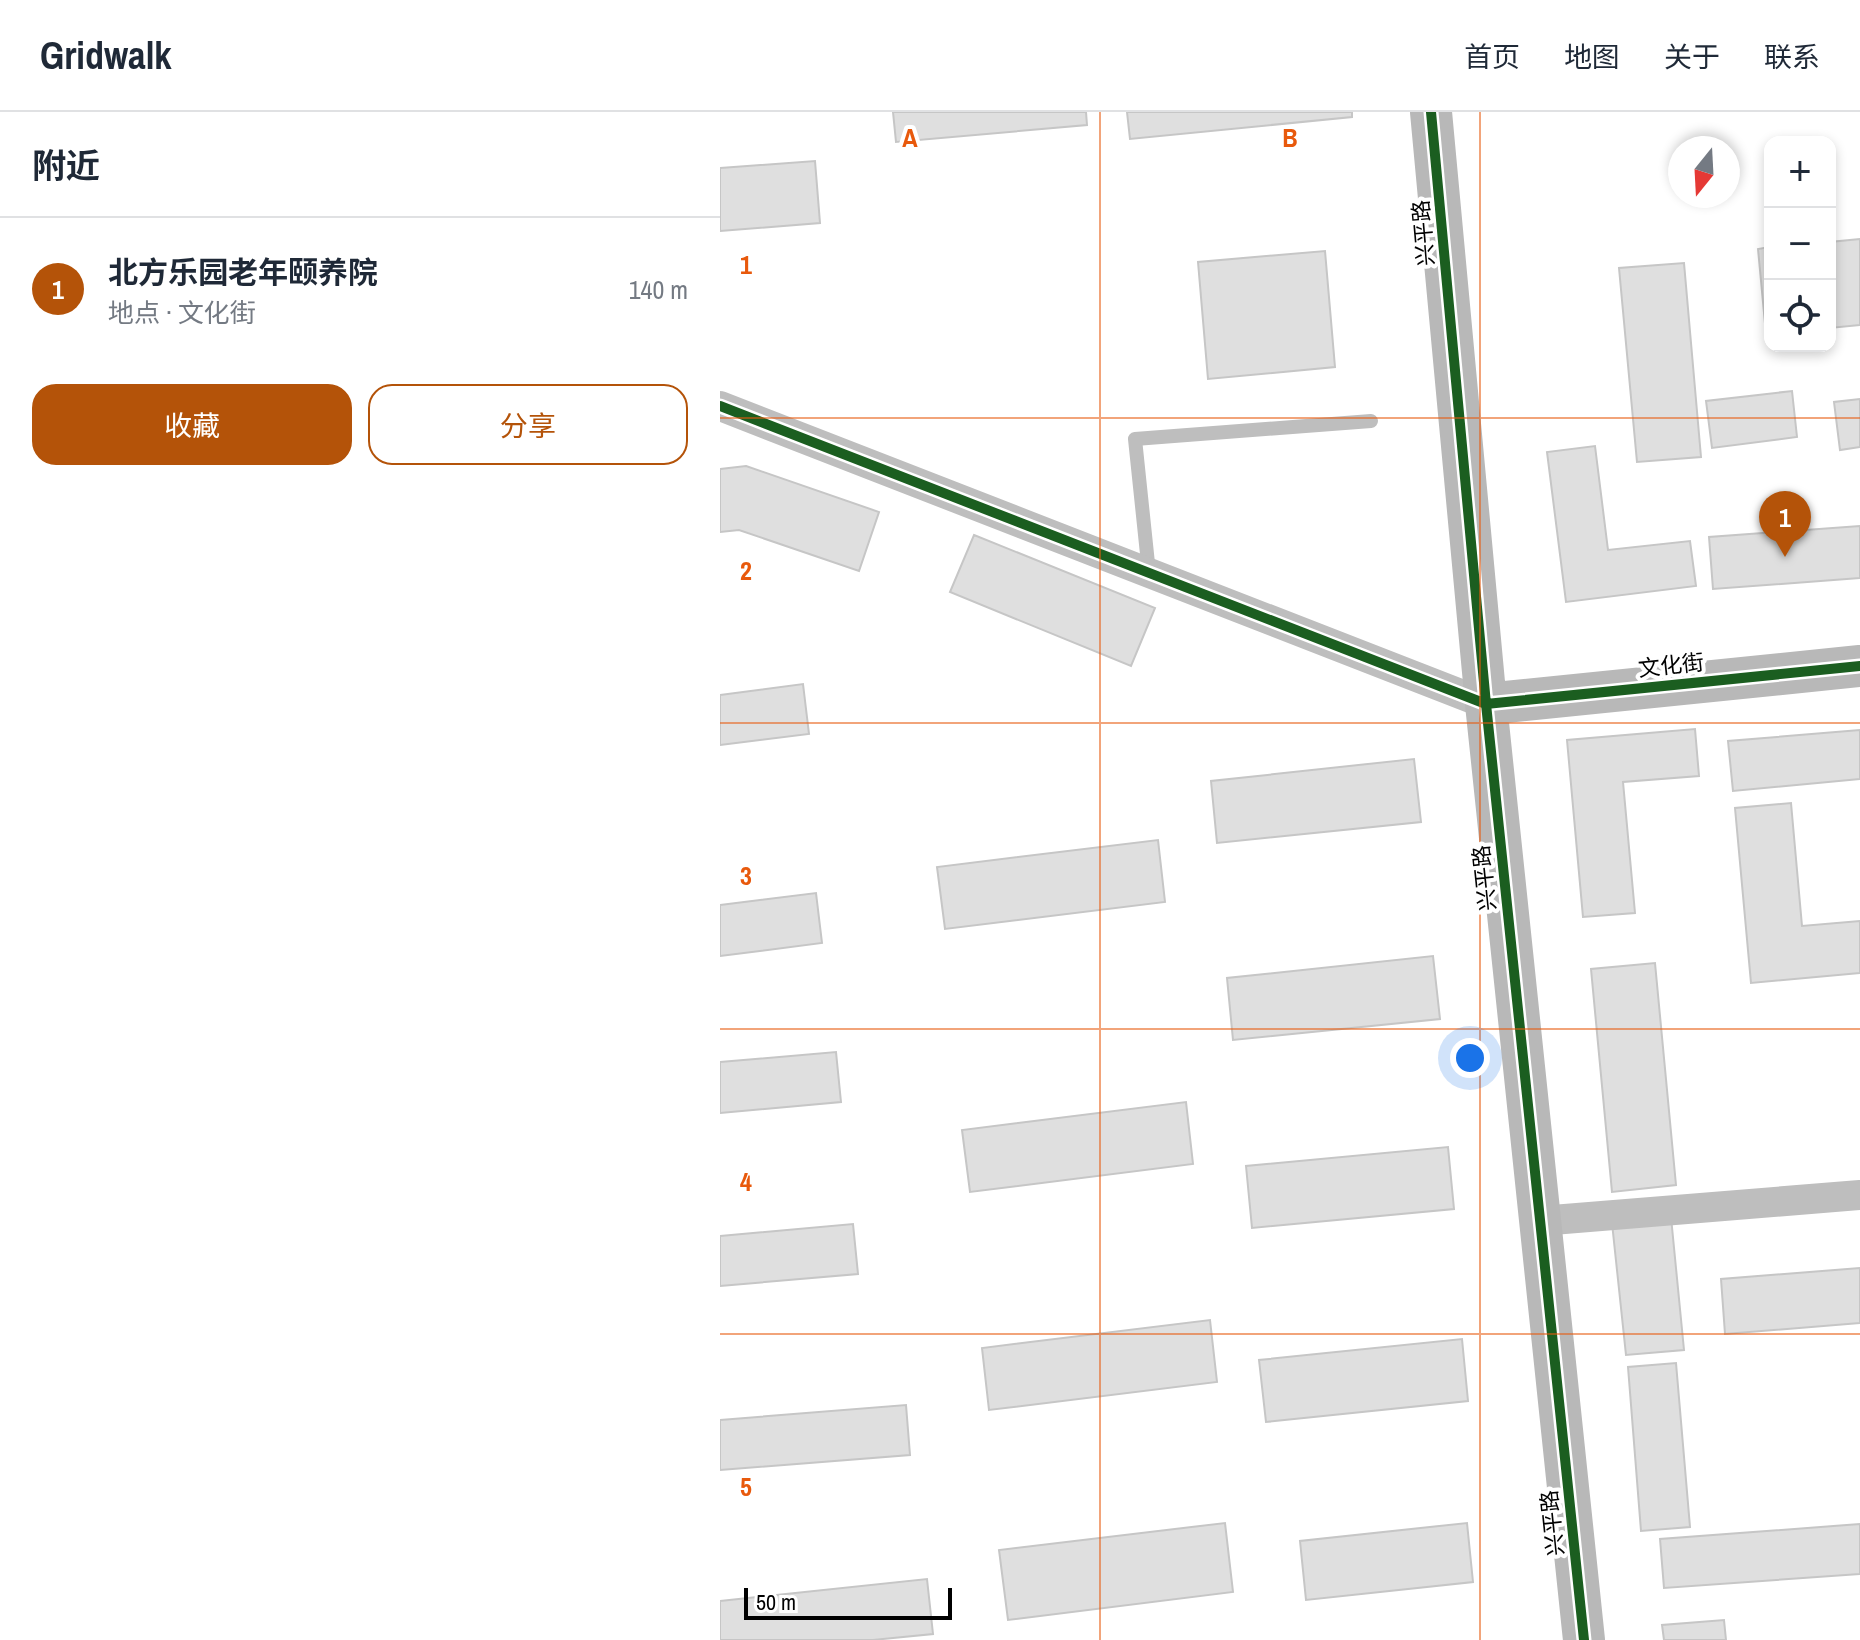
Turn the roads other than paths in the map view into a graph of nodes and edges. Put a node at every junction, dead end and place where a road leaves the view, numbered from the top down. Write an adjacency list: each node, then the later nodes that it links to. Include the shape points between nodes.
1 (1431, 112): 6 (street, 兴平路)
2 (720, 406): 4 (street)
3 (1371, 421): 4 (lane, via 1135,439)
4 (1149, 573): 6 (street)
5 (1860, 666): 6 (street, 文化街)
6 (1486, 704): 8 (street, 兴平路)
7 (1860, 1195): 8 (street)
8 (1540, 1221): 9 (street, 兴平路)
9 (1584, 1640)

